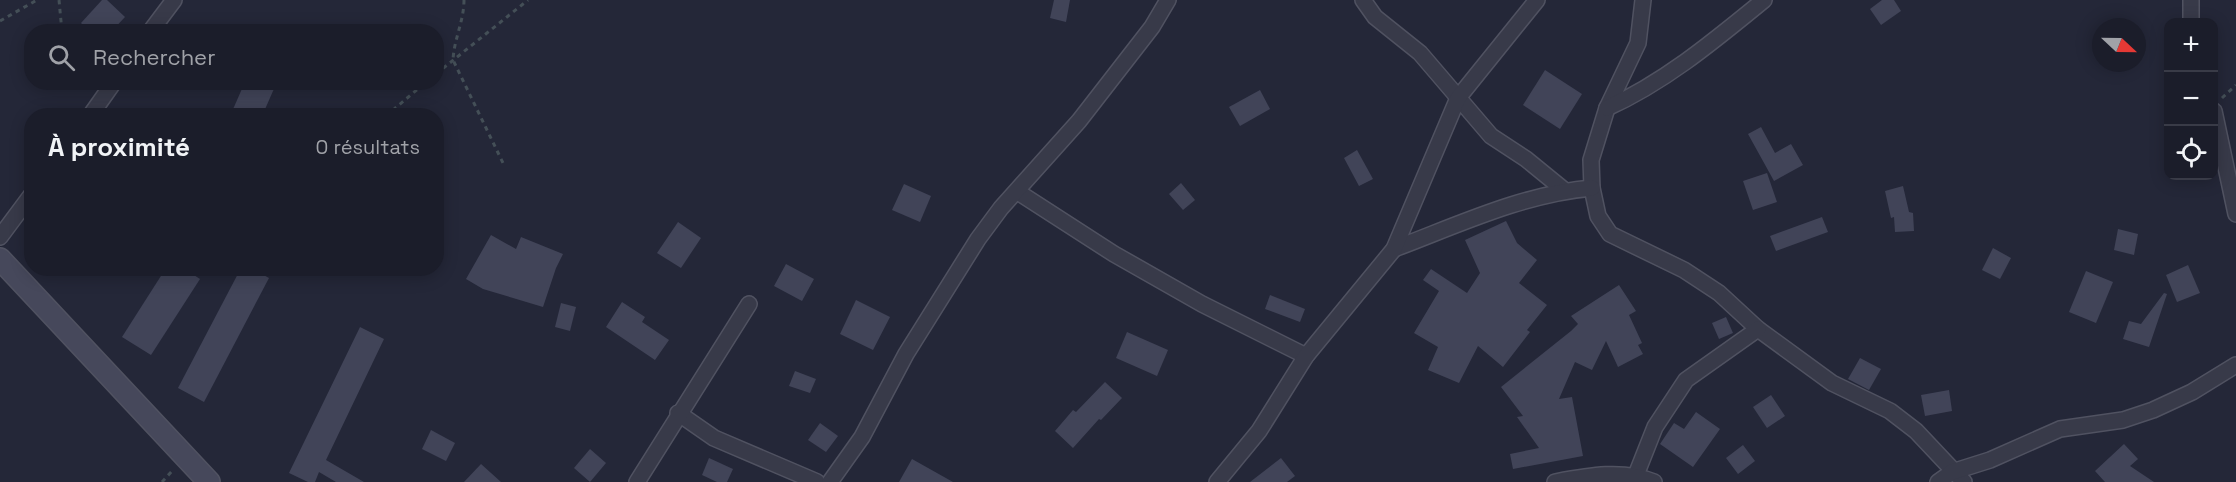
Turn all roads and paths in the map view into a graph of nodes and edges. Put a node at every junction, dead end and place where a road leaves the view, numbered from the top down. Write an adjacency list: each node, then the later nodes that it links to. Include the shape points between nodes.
1 (37, 0): 13 (path)
2 (58, 0): 14 (path)
3 (174, 0): 15 (street)
4 (464, 0): 16 (path, via 464,17)
5 (528, 0): 16 (path)
6 (1168, 0): 30 (street, via 1152,27 1079,121)
7 (1363, 0): 21 (street, via 1375,17 1420,53)
8 (1537, 0): 21 (street)
9 (1643, 0): 25 (street, via 1638,43)
10 (1764, 0): 25 (street, via 1677,68 1639,94)
11 (2191, 0): 12 (street)
12 (2191, 18)
13 (0, 21)
14 (61, 24)
15 (156, 24)
16 (453, 60): 17 (path); 27 (path)
17 (444, 67)
18 (2236, 85): 22 (path)
19 (108, 90): 23 (street)
20 (417, 90): 24 (path)
21 (1458, 98): 29 (street, via 1491,136); 34 (street)
22 (2218, 104)
23 (96, 108)
24 (395, 108)
25 (1607, 108): 28 (street, via 1591,160)
26 (2218, 111): 32 (street)
27 (504, 165)
28 (1592, 188): 29 (street); 37 (street, via 1598,216 1610,234 1684,270 1719,293)
29 (1564, 190): 34 (street)
30 (1018, 192): 38 (street, via 1113,254); 46 (street, via 978,239 906,354 862,437)
31 (24, 205): 33 (street)
32 (2236, 214)
33 (0, 237)
34 (1394, 249): 38 (street)
35 (0, 259): 43 (street)
36 (749, 304): 40 (street)
37 (1758, 328): 41 (street, via 1686,380 1655,427); 42 (street, via 1832,383 1890,411 1916,431)
38 (1306, 356): 47 (street, via 1259,431)
39 (2236, 365): 42 (street, via 2153,410 2122,420 2060,429)
40 (678, 413): 44 (street); 45 (street, via 714,438)
41 (1636, 475): 48 (street); 49 (street)
42 (1958, 477): 50 (street)
43 (209, 482)
44 (637, 482)
45 (817, 482)
46 (830, 482)
47 (1217, 482)
48 (1555, 482)
49 (1654, 482)
50 (1938, 482)

